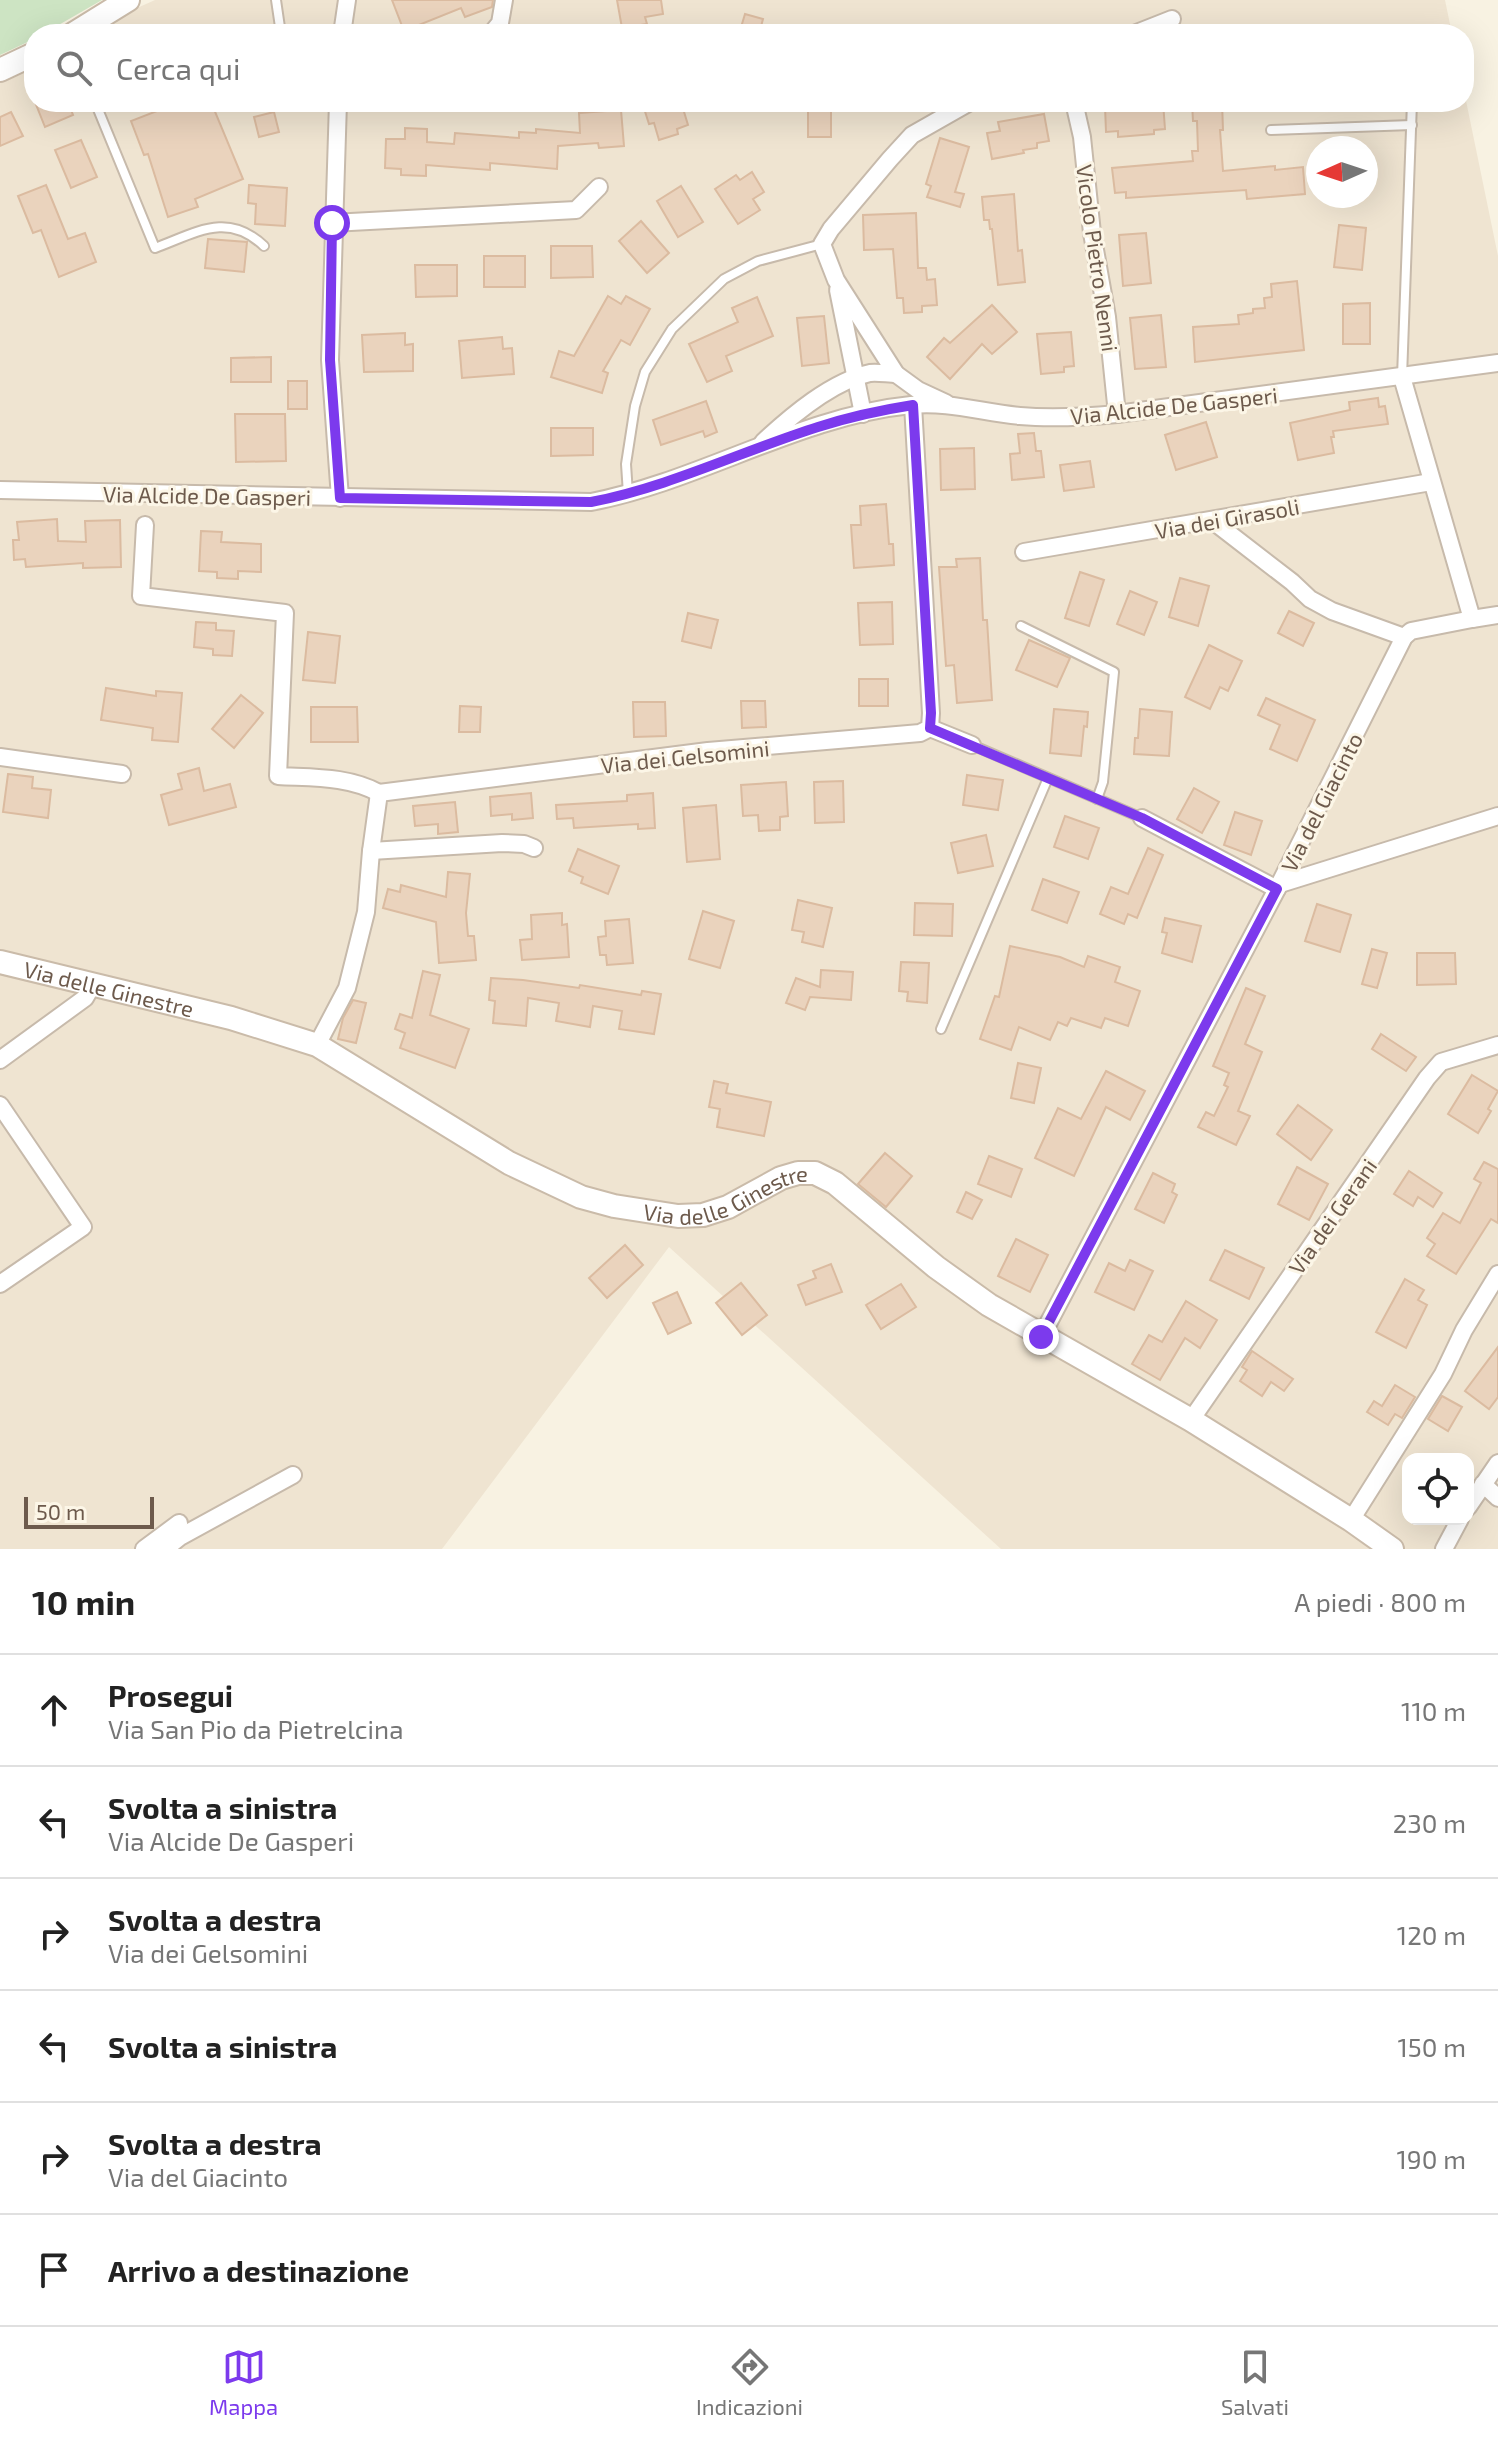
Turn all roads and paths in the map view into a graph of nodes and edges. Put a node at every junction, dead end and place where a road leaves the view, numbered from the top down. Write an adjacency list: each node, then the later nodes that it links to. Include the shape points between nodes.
1 (128, 0): 6 (street)
2 (276, 0): 7 (lane)
3 (347, 0): 8 (street)
4 (504, 0): 9 (street)
5 (1172, 19): 10 (street)
6 (89, 24)
7 (280, 24)
8 (343, 24)
9 (499, 24)
10 (1159, 24)
11 (24, 59): 12 (street)
12 (0, 70)
13 (99, 112): 23 (lane, via 155,248 230,226)
14 (338, 112): 21 (street)
15 (952, 112): 22 (street, via 912,135)
16 (1076, 112): 32 (street, Vicolo Pietro Nenni)
17 (1412, 112): 18 (lane)
18 (1412, 125): 19 (lane); 27 (lane)
19 (1271, 130)
20 (599, 187): 21 (street, via 576,210)
21 (332, 223): 37 (street, via 330,360)
22 (822, 244): 24 (street); 36 (lane, via 758,261 724,279 672,329 645,372 635,406 626,464)
23 (264, 246)
24 (836, 280): 26 (street); 28 (street)
25 (1498, 363): 27 (street, Via Alcide De Gasperi)
26 (896, 374): 28 (street); 30 (street)
27 (1402, 377): 32 (street, Via Alcide De Gasperi); 34 (street)
28 (856, 378): 31 (street); 33 (street, via 792,416)
29 (913, 405): 30 (street, Via Alcide De Gasperi); 31 (street, Via Alcide De Gasperi); 45 (street)
30 (952, 405): 32 (street, Via Alcide De Gasperi, via 1020,416)
31 (863, 414): 33 (street, Via Alcide De Gasperi)
32 (1117, 414)
33 (757, 448): 36 (street, Via Alcide De Gasperi)
34 (1431, 482): 38 (street, Via dei Girasoli); 42 (street)
35 (0, 490): 37 (street, Via Alcide De Gasperi)
36 (628, 495): 37 (street, Via Alcide De Gasperi, via 591,502)
37 (340, 498)
38 (1213, 521): 40 (street, Via dei Girasoli); 44 (street, via 1310,599)
39 (145, 525): 50 (street, via 141,596 285,613 278,776 345,780)
40 (1024, 552)
41 (1498, 615): 42 (street)
42 (1472, 619): 44 (street, via 1411,631)
43 (1021, 626): 51 (lane, via 1114,672)
44 (1404, 637): 56 (street, Via del Giacinto)
45 (930, 728): 46 (street); 50 (street, Via dei Gelsomini)
46 (972, 745): 49 (lane)
47 (0, 757): 48 (street)
48 (122, 774)
49 (1048, 778): 51 (lane); 59 (lane)
50 (379, 793): 55 (street)
51 (1097, 799): 53 (lane)
52 (1498, 816): 56 (street)
53 (1142, 818): 56 (street)
54 (534, 848): 55 (street, via 502,843)
55 (371, 851): 60 (street, via 366,912 347,988)
56 (1278, 886): 66 (street, Via del Giacinto)
57 (0, 962): 58 (street, Via delle Ginestre)
58 (93, 984): 60 (street, Via delle Ginestre); 62 (street, via 85,998)
59 (941, 1029)
60 (317, 1045): 66 (street, Via delle Ginestre, via 509,1163 603,1203 703,1215 781,1178 815,1173 835,1183 936,1267)
61 (1498, 1045): 67 (street, Via dei Gerani, via 1441,1062 1427,1078)
62 (0, 1060)
63 (0, 1105): 65 (street, via 83,1227)
64 (1498, 1274): 73 (street, via 1443,1374)
65 (0, 1284)
66 (1041, 1337): 67 (street, Via delle Ginestre)
67 (1191, 1420): 73 (street, Via delle Ginestre)
68 (1498, 1463): 70 (street)
69 (293, 1475): 77 (street)
70 (1483, 1484): 71 (street); 72 (street)
71 (1474, 1498)
72 (1498, 1498)
73 (1351, 1520): 78 (street, Via delle Ginestre)
74 (179, 1523): 76 (street)
75 (1456, 1525): 79 (street)
76 (144, 1549)
77 (165, 1549)
78 (1392, 1549)
79 (1444, 1549)

